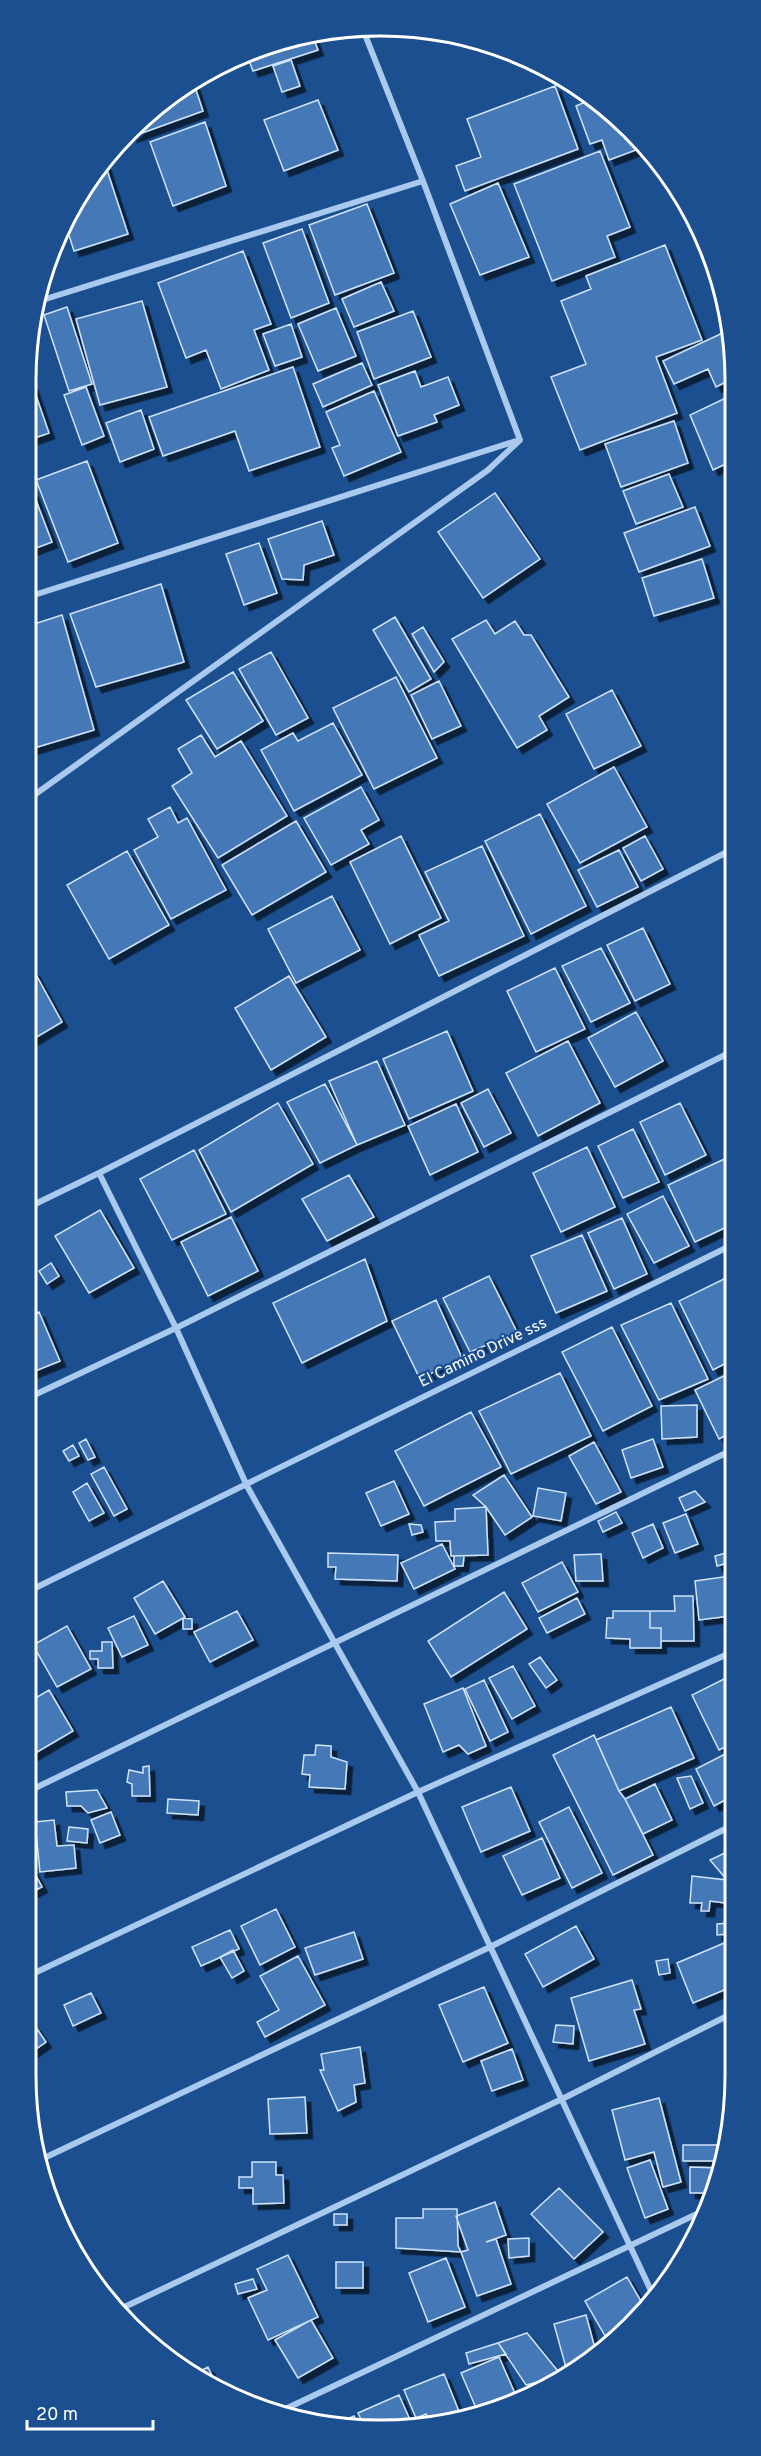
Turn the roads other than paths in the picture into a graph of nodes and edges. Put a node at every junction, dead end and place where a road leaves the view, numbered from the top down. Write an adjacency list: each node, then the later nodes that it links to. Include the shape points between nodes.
1 (366, 37): 2 (street)
2 (423, 181): 3 (street); 4 (street)
3 (46, 299)
4 (520, 440): 5 (street); 6 (street, via 488,470)
5 (36, 594)
6 (36, 794)
7 (725, 853): 9 (street)
8 (725, 1055): 12 (street)
9 (99, 1173): 10 (street); 12 (street)
10 (36, 1204)
11 (725, 1248): 15 (street, El Camino Drive sss)
12 (177, 1328): 13 (street); 15 (street)
13 (36, 1394)
14 (725, 1453): 17 (street)
15 (247, 1486): 16 (street, El Camino Drive sss); 17 (street)
16 (36, 1588)
17 (336, 1643): 19 (street); 20 (street)
18 (725, 1655): 20 (street)
19 (36, 1788)
20 (418, 1792): 22 (street); 23 (street)
21 (725, 1829): 22 (street)
22 (490, 1947): 25 (street); 26 (street)
23 (36, 1972)
24 (725, 2017): 25 (street)
25 (562, 2099): 28 (street); 30 (street)
26 (46, 2157)
27 (695, 2215): 28 (street)
28 (630, 2246): 29 (street); 31 (street)
29 (650, 2290)
30 (125, 2307)
31 (289, 2407)

